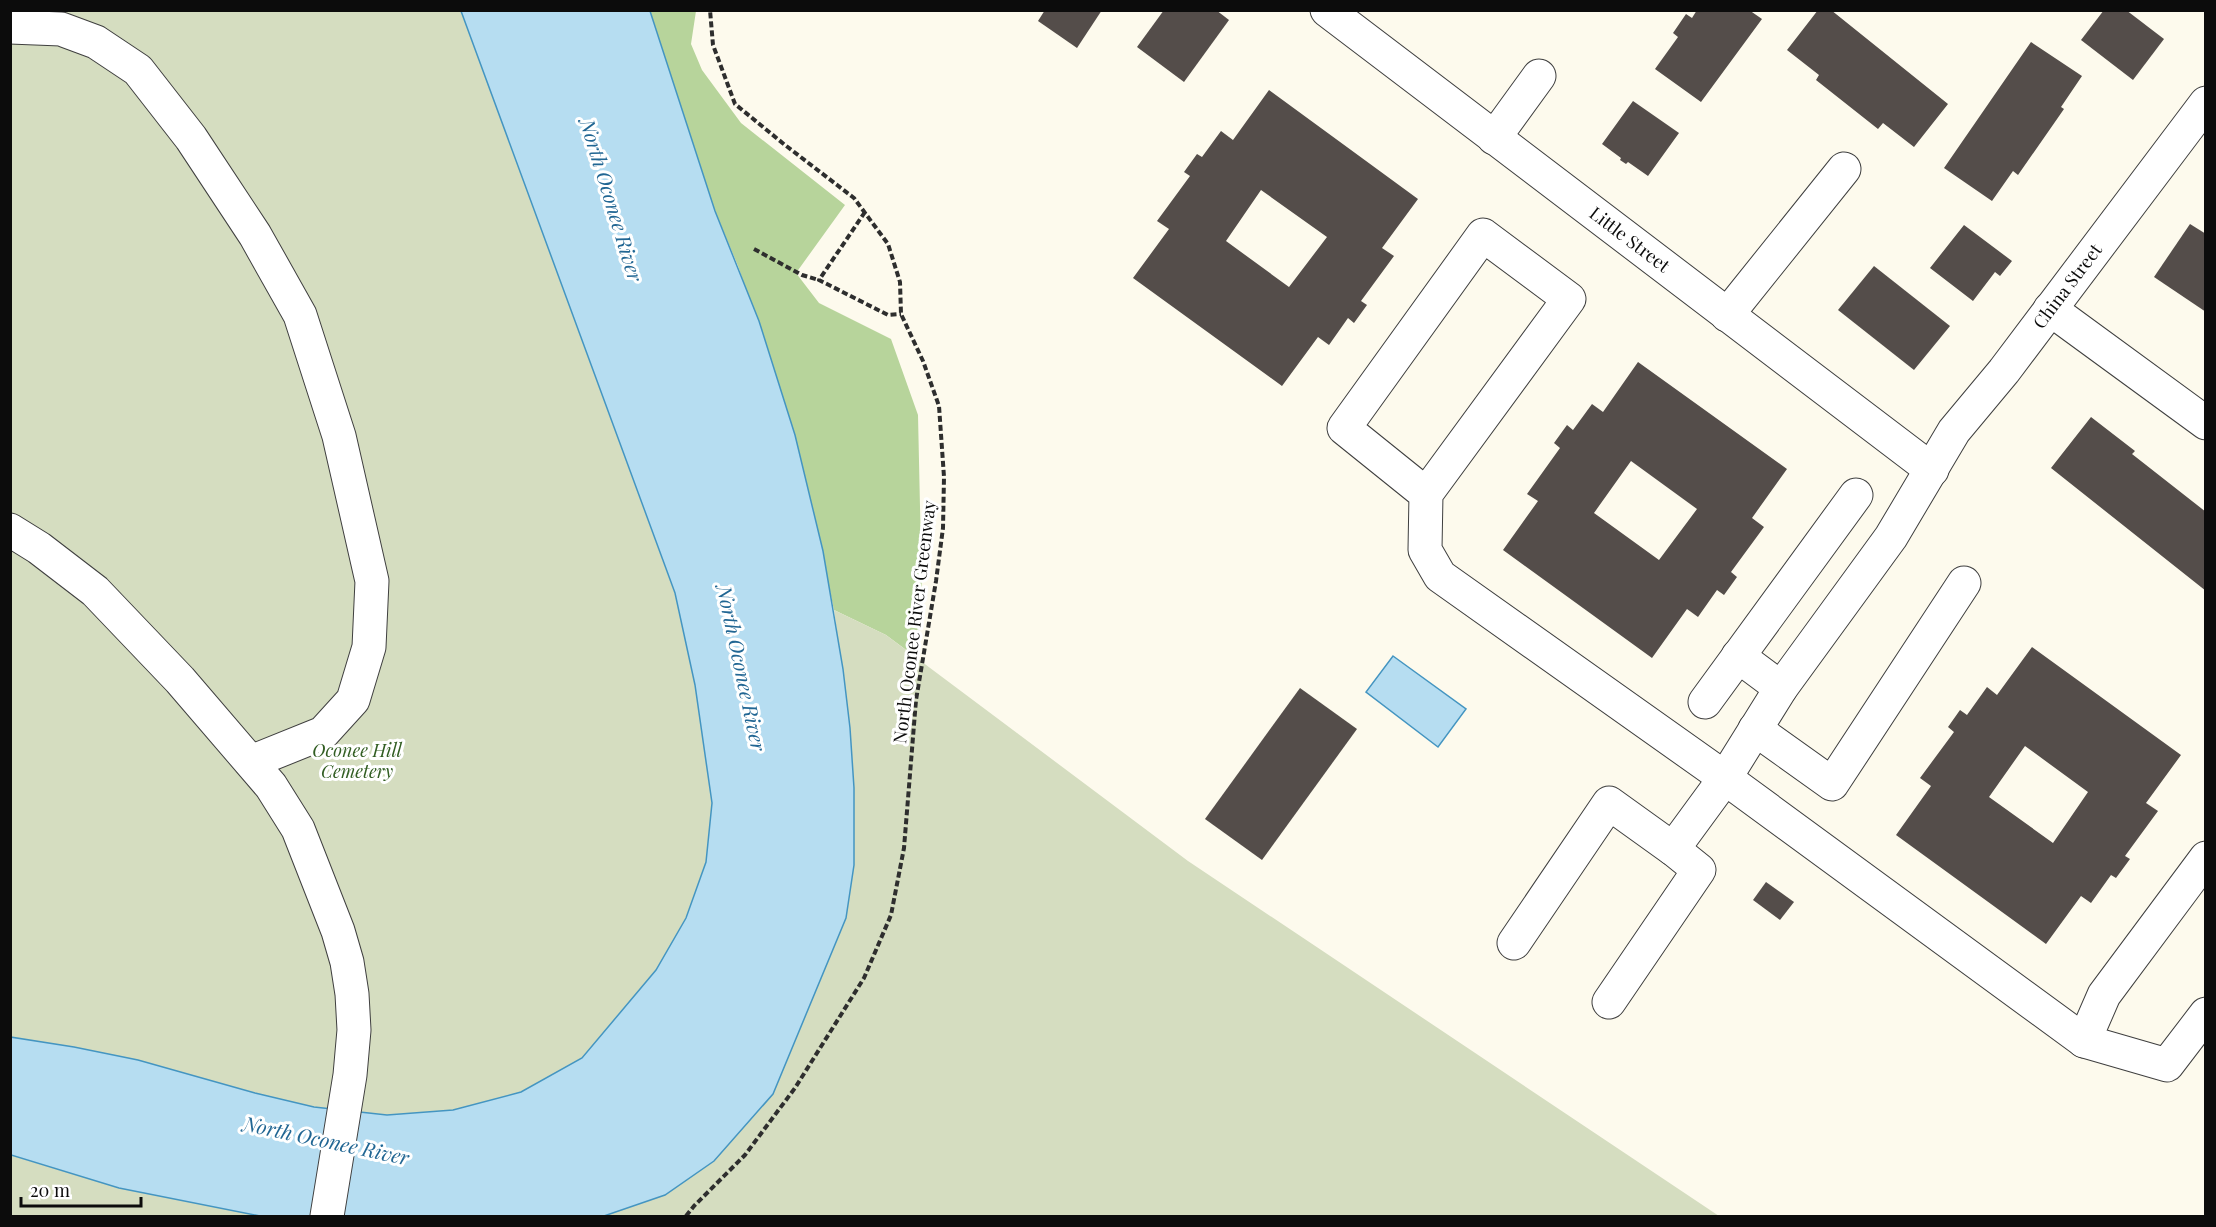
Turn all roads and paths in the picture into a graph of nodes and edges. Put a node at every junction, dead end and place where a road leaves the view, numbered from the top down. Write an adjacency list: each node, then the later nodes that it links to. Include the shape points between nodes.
1 (710, 10): 8 (path, North Oconee River Greenway, via 713,45 735,104 854,198)
2 (1327, 10): 6 (street, Little Street)
3 (10, 27): 24 (street, via 61,29 96,42 138,70 204,157 255,235 300,315 339,436 372,581 369,647 352,700 323,733)
4 (1539, 76): 6 (street)
5 (2205, 103): 11 (street, China Street)
6 (1494, 138): 13 (street, Little Street)
7 (1844, 169): 13 (street)
8 (865, 212): 10 (path); 12 (path, North Oconee River Greenway, via 888,244 900,282)
9 (754, 249): 10 (path)
10 (819, 280): 12 (path, via 888,315)
11 (2050, 309): 14 (street); 15 (street, China Street, via 1954,431)
12 (901, 314): 33 (path, North Oconee River Greenway, via 939,406 944,487 943,528 916,700 904,848 891,915 864,978 795,1088 746,1155)
13 (1727, 315): 15 (street, Little Street)
14 (2205, 423)
15 (1932, 470): 21 (street, China Street, via 1891,537)
16 (1426, 494): 16 (street, via 1344,428 1483,235 1569,299); 25 (street, via 1425,550 1440,576)
17 (1856, 495): 20 (street)
18 (10, 530): 24 (street, via 95,591)
19 (1964, 583): 23 (street, via 1832,784)
20 (1738, 656): 21 (street); 22 (street)
21 (1781, 688): 23 (street, China Street)
22 (1705, 702)
23 (1755, 729): 25 (street, China Street)
24 (251, 762): 32 (street, via 298,829 347,962 354,1030)
25 (1725, 778): 26 (street, China Street); 31 (street)
26 (1673, 849): 28 (street, via 1609,803); 29 (street, via 1699,870)
27 (2205, 858): 31 (street, via 2104,995)
28 (1514, 943)
29 (1609, 1002)
30 (2205, 1014): 31 (street, via 2167,1065)
31 (2084, 1041)
32 (327, 1216)
33 (686, 1216)

